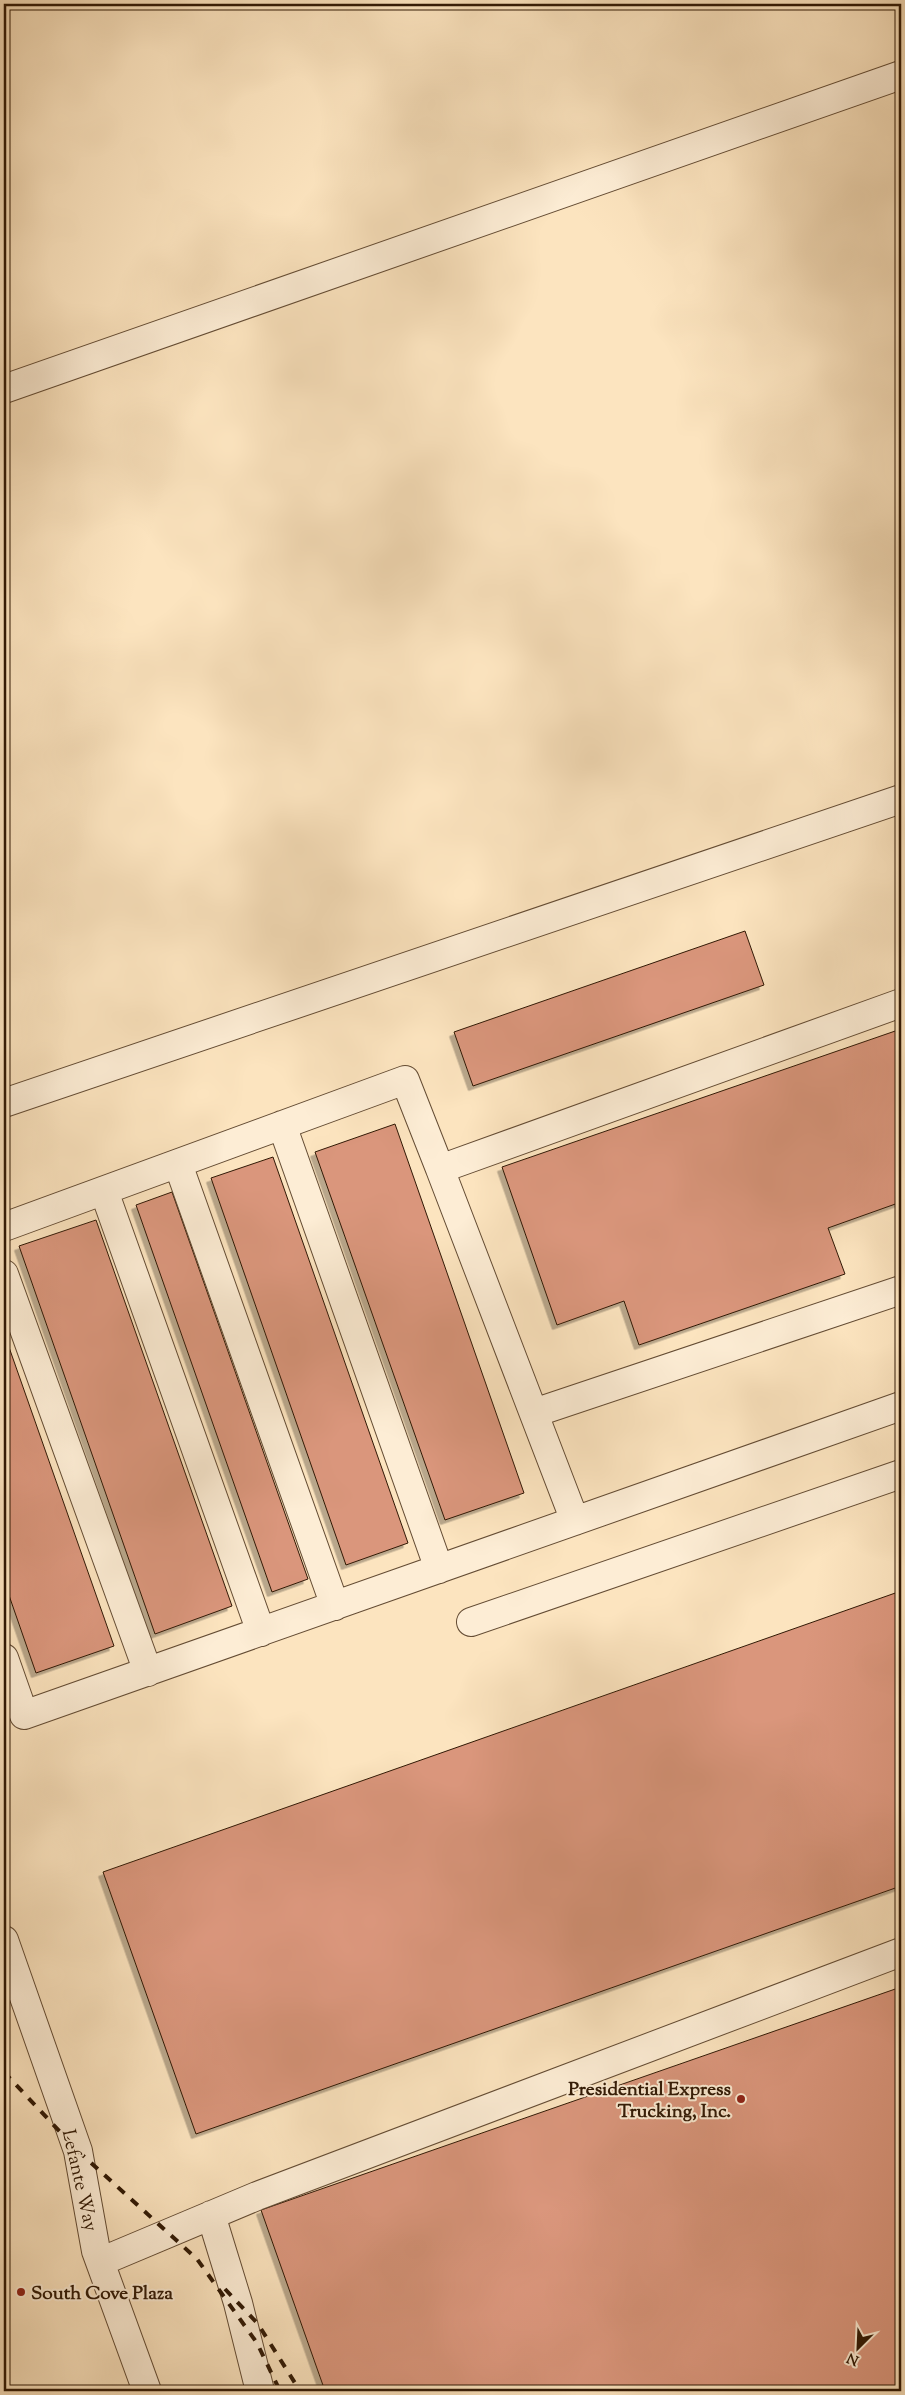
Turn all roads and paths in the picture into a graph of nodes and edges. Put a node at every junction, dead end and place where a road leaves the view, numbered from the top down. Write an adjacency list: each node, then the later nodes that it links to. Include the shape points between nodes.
1 (901, 75): 2 (street)
2 (4, 389)
3 (901, 799): 5 (street)
4 (901, 1003): 8 (street)
5 (4, 1103)
6 (282, 1125): 7 (street); 8 (street, via 405,1080); 17 (street)
7 (178, 1164): 9 (street); 18 (street)
8 (440, 1169): 14 (street)
9 (104, 1191): 10 (street); 20 (street)
10 (4, 1227)
11 (4, 1274): 22 (street)
12 (901, 1290): 14 (street)
13 (901, 1406): 16 (street)
14 (534, 1413): 16 (street)
15 (901, 1474): 19 (street)
16 (575, 1521): 17 (street)
17 (439, 1569): 18 (street)
18 (335, 1606): 20 (street)
19 (471, 1622)
20 (261, 1632): 22 (street)
21 (4, 1658): 23 (street)
22 (148, 1672): 23 (street)
23 (14, 1718)
24 (4, 1940): 27 (street, Lefante Way, via 78,2151)
25 (901, 1952): 26 (street)
26 (211, 2215): 27 (street); 29 (street)
27 (100, 2262): 28 (street, Lefante Way)
28 (147, 2391)
29 (260, 2391)

